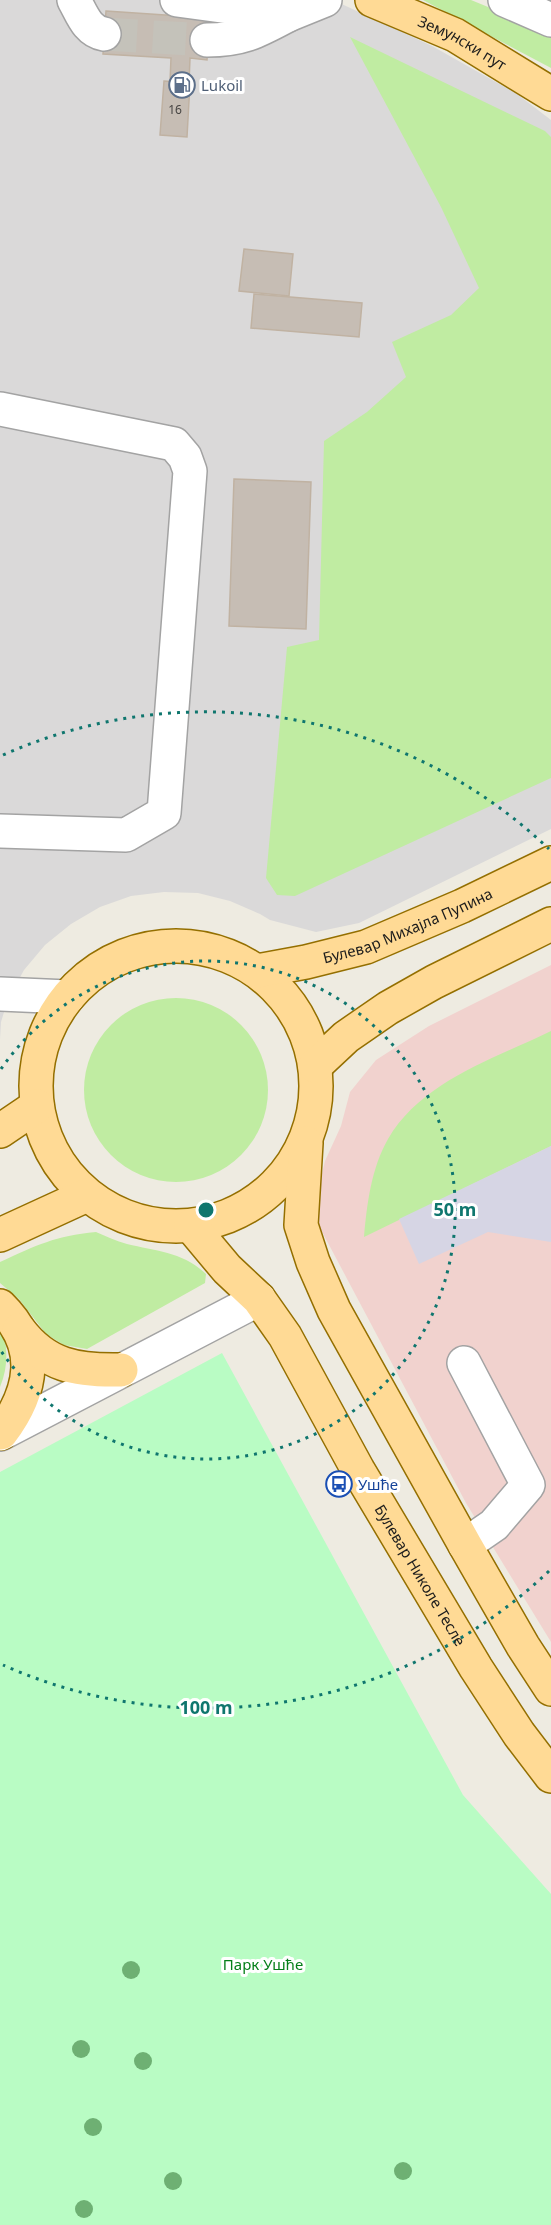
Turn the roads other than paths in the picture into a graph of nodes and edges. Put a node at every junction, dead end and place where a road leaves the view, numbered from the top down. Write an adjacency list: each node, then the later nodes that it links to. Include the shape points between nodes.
1 (74, 0): 8 (street, via 90,28)
2 (177, 0): 6 (street)
3 (325, 0): 6 (street)
4 (372, 0): 10 (main road, Земунски пут, via 455,34)
5 (505, 0): 7 (street)
6 (288, 15): 9 (street, via 250,35)
7 (551, 20)
8 (104, 34)
9 (207, 40)
10 (551, 94)
11 (0, 409): 12 (street, via 174,444 190,471 164,813 126,835)
12 (0, 831)
13 (551, 863): 15 (main road, Булевар Михајла Пупина, via 366,947)
14 (551, 924): 18 (main road, via 388,1008 346,1037)
15 (256, 971): 17 (main road, via 212,951 187,947 142,950 102,968); 18 (main road, via 295,1012 310,1043)
16 (0, 994): 17 (street)
17 (68, 997): 19 (main road, via 56,1013 41,1048)
18 (315, 1066): 21 (main road, via 314,1115)
19 (37, 1106): 20 (main road); 22 (main road, via 59,1164)
20 (0, 1131)
21 (306, 1139): 23 (main road, via 290,1168 260,1198 231,1215); 31 (main road, via 301,1225 313,1262 334,1310)
22 (87, 1195): 23 (main road, via 136,1220 163,1226); 24 (main road)
23 (191, 1226): 25 (main road, Булевар Николе Тесле)
24 (0, 1235)
25 (259, 1299): 28 (street); 33 (main road, Булевар Николе Тесле, via 285,1336 358,1470 476,1668)
26 (9, 1317): 28 (main road, via 30,1346 51,1360 99,1371); 29 (main road, via 26,1346 27,1385)
27 (464, 1363): 30 (street)
28 (121, 1370): 29 (street)
29 (1, 1433)
30 (540, 1487): 31 (street)
31 (465, 1545): 32 (main road)
32 (551, 1689)
33 (551, 1776)

